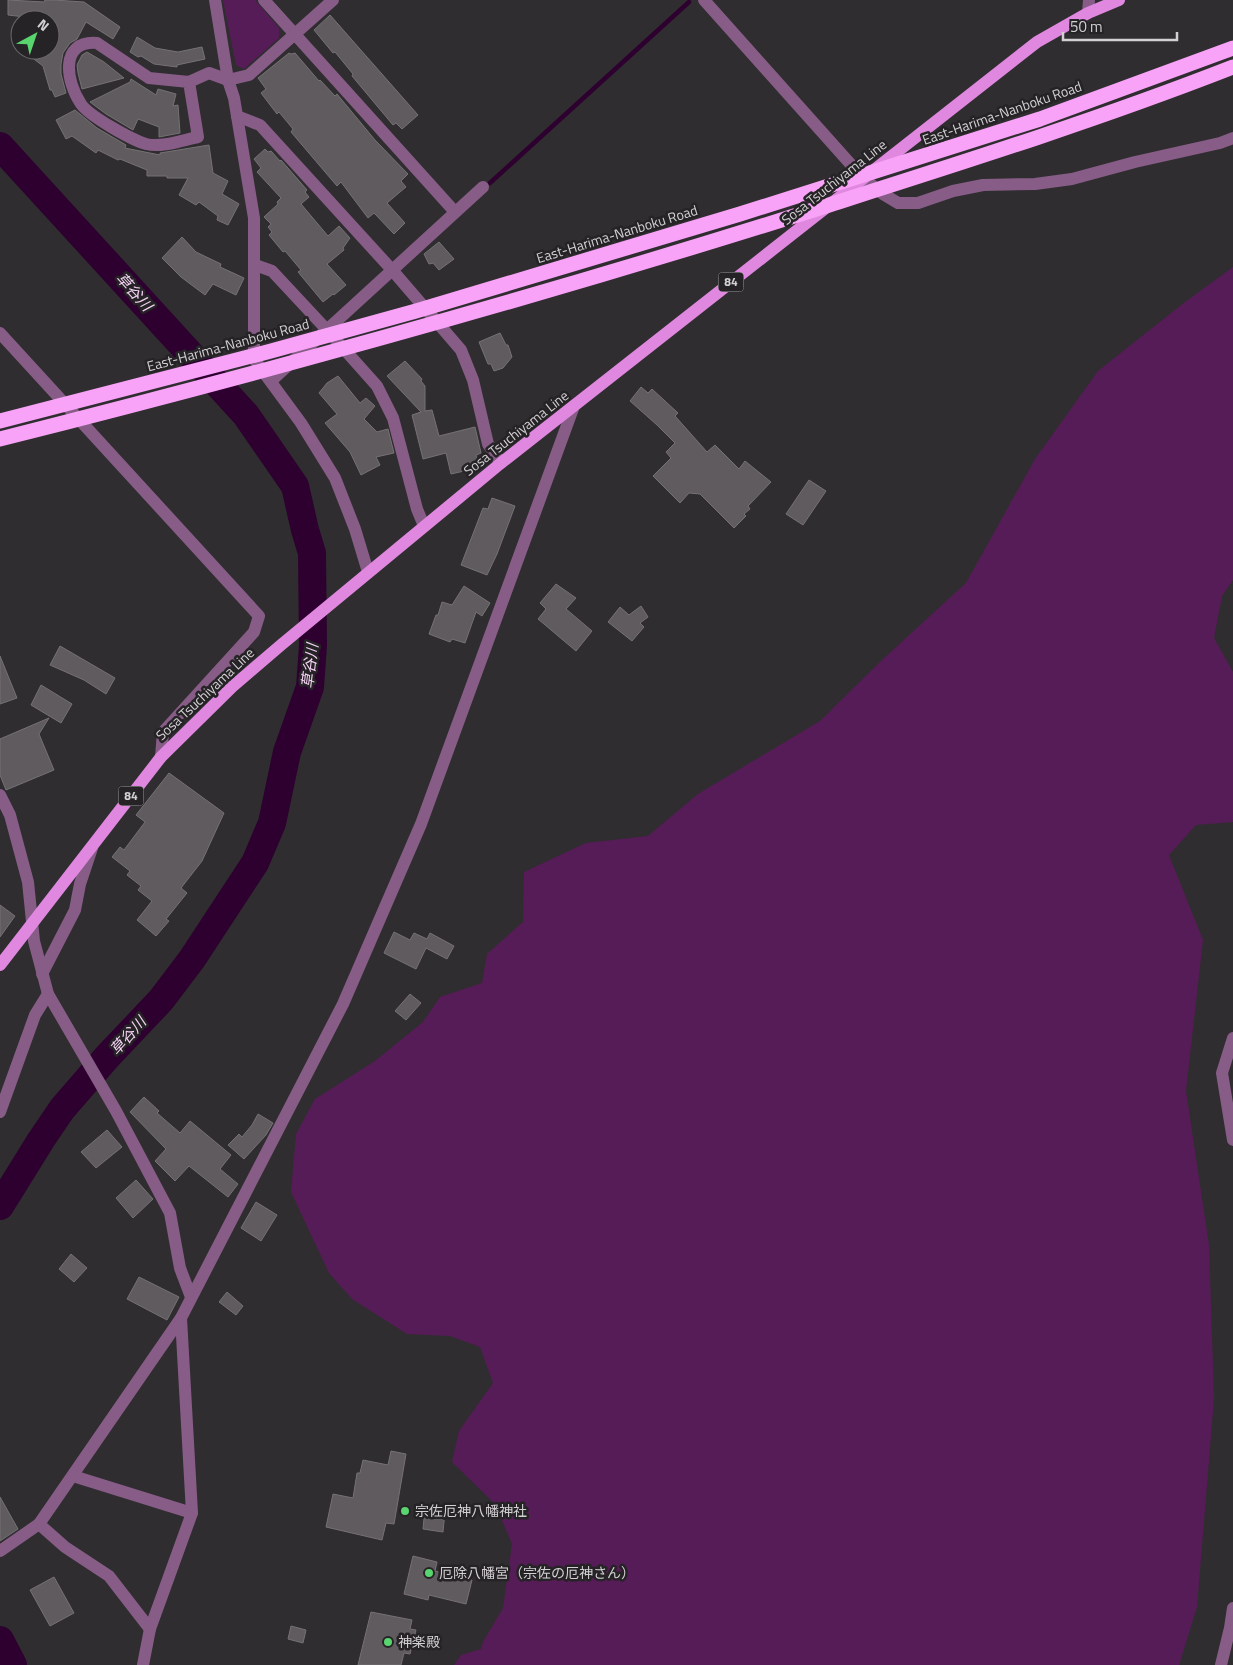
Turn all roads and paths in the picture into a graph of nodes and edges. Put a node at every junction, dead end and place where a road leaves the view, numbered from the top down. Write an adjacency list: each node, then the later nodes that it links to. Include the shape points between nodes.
1 (215, 0): 12 (street)
2 (264, 0): 7 (street)
3 (333, 0): 7 (street)
4 (704, 0): 16 (street)
5 (1119, 0): 6 (main road, Sosa Tsuchiyama Line / 84)
6 (1088, 6): 16 (main road, Sosa Tsuchiyama Line / 84)
7 (295, 34): 12 (street, via 249,75); 18 (street)
8 (1233, 44): 10 (highway)
9 (1233, 48): 10 (highway, East-Harima-Nanboku Road)
10 (1196, 61): 25 (highway, East-Harima-Nanboku Road, via 1040,119 759,209 416,311)
11 (1233, 68): 26 (highway, via 1046,135 746,231 418,329)
12 (228, 80): 13 (street, via 209,73); 14 (street)
13 (189, 82): 13 (street, via 149,78 97,43 80,45 68,60 72,84 81,104 99,120 146,144 166,144 198,137)
14 (237, 116): 19 (street, via 254,218); 20 (street, via 260,125)
15 (1233, 138): 16 (street, via 1072,179 983,185 918,202 898,203)
16 (863, 178): 24 (main road, Sosa Tsuchiyama Line / 84)
17 (484, 187): 18 (street)
18 (456, 212): 20 (street)
19 (255, 265): 21 (street, via 272,272); 23 (street, via 254,360)
20 (393, 271): 21 (street); 27 (street, via 461,350 473,380 488,444)
21 (328, 330): 23 (street); 28 (street, via 377,386 393,418 416,509)
22 (0, 333): 30 (street, via 258,616 254,632 163,732)
23 (270, 381): 29 (street, via 335,478)
24 (574, 406): 27 (main road, Sosa Tsuchiyama Line / 84); 40 (street, via 413,842 343,1004)
25 (0, 421)
26 (0, 439)
27 (501, 464): 28 (main road, Sosa Tsuchiyama Line / 84)
28 (424, 526): 29 (main road, Sosa Tsuchiyama Line / 84)
29 (368, 572): 30 (main road, Sosa Tsuchiyama Line / 84, via 232,687)
30 (162, 756): 32 (main road, Sosa Tsuchiyama Line / 84)
31 (0, 795): 33 (street, via 10,815 28,882)
32 (93, 845): 33 (main road, Sosa Tsuchiyama Line / 84); 35 (street, via 75,910)
33 (31, 925): 34 (main road, Sosa Tsuchiyama Line / 84); 35 (street)
34 (0, 965)
35 (42, 974): 36 (street)
36 (48, 994): 38 (street, via 36,1015); 40 (street, via 170,1213 180,1268)
37 (1233, 1038): 39 (street, via 1222,1073)
38 (0, 1112)
39 (1233, 1140)
40 (190, 1297): 41 (street)
41 (181, 1318): 42 (street); 43 (street)
42 (74, 1476): 43 (street); 44 (street)
43 (192, 1513): 47 (street)
44 (39, 1524): 45 (street); 47 (street, via 109,1576)
45 (0, 1551)
46 (1233, 1608): 49 (street)
47 (150, 1629): 48 (street)
48 (143, 1665)
49 (1221, 1665)

